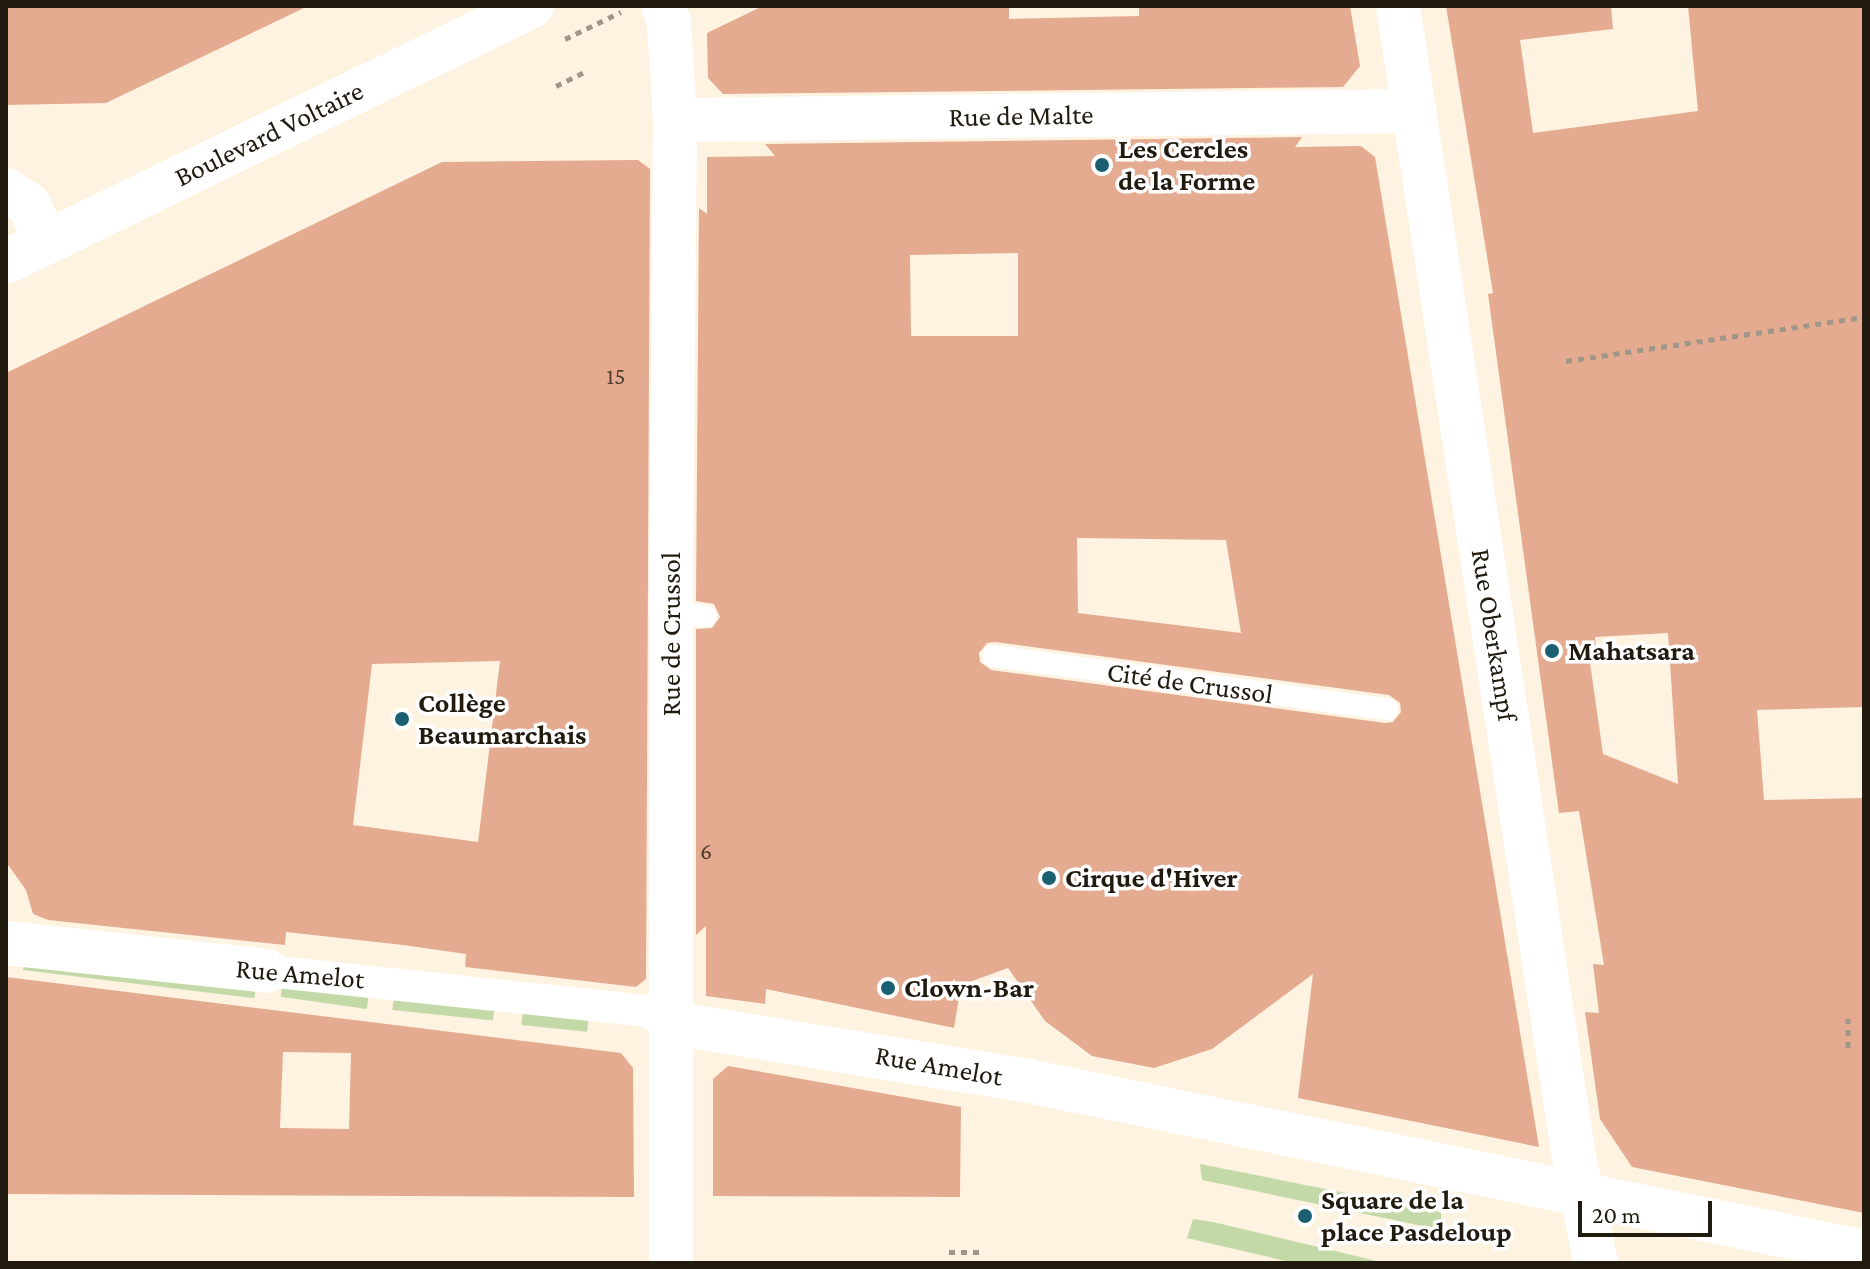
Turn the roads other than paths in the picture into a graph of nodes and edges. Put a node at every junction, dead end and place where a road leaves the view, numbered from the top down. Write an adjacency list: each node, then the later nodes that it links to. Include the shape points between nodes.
1 (532, 6): 7 (street, Boulevard Voltaire)
2 (663, 6): 5 (street, Rue de Crussol, via 669,22)
3 (1398, 6): 4 (street, Rue Oberkampf)
4 (1415, 111): 5 (street, Rue de Malte); 14 (street, Rue Oberkampf)
5 (675, 120): 13 (street, Rue de Crussol, via 688,614)
6 (6, 190): 7 (street, via 29,205)
7 (46, 242): 8 (street, Boulevard Voltaire)
8 (6, 262)
9 (993, 656): 10 (lane, Cité de Crussol)
10 (1387, 709)
11 (6, 943): 12 (street, Rue Amelot)
12 (267, 971): 13 (street, Rue Amelot, via 646,1011)
13 (671, 1023): 14 (street, Rue Amelot, via 1028,1081 1527,1180); 16 (street, Rue de Crussol)
14 (1582, 1196): 15 (street, Rue Amelot); 17 (street, Rue Oberkampf)
15 (1864, 1252)
16 (671, 1263)
17 (1596, 1263)

